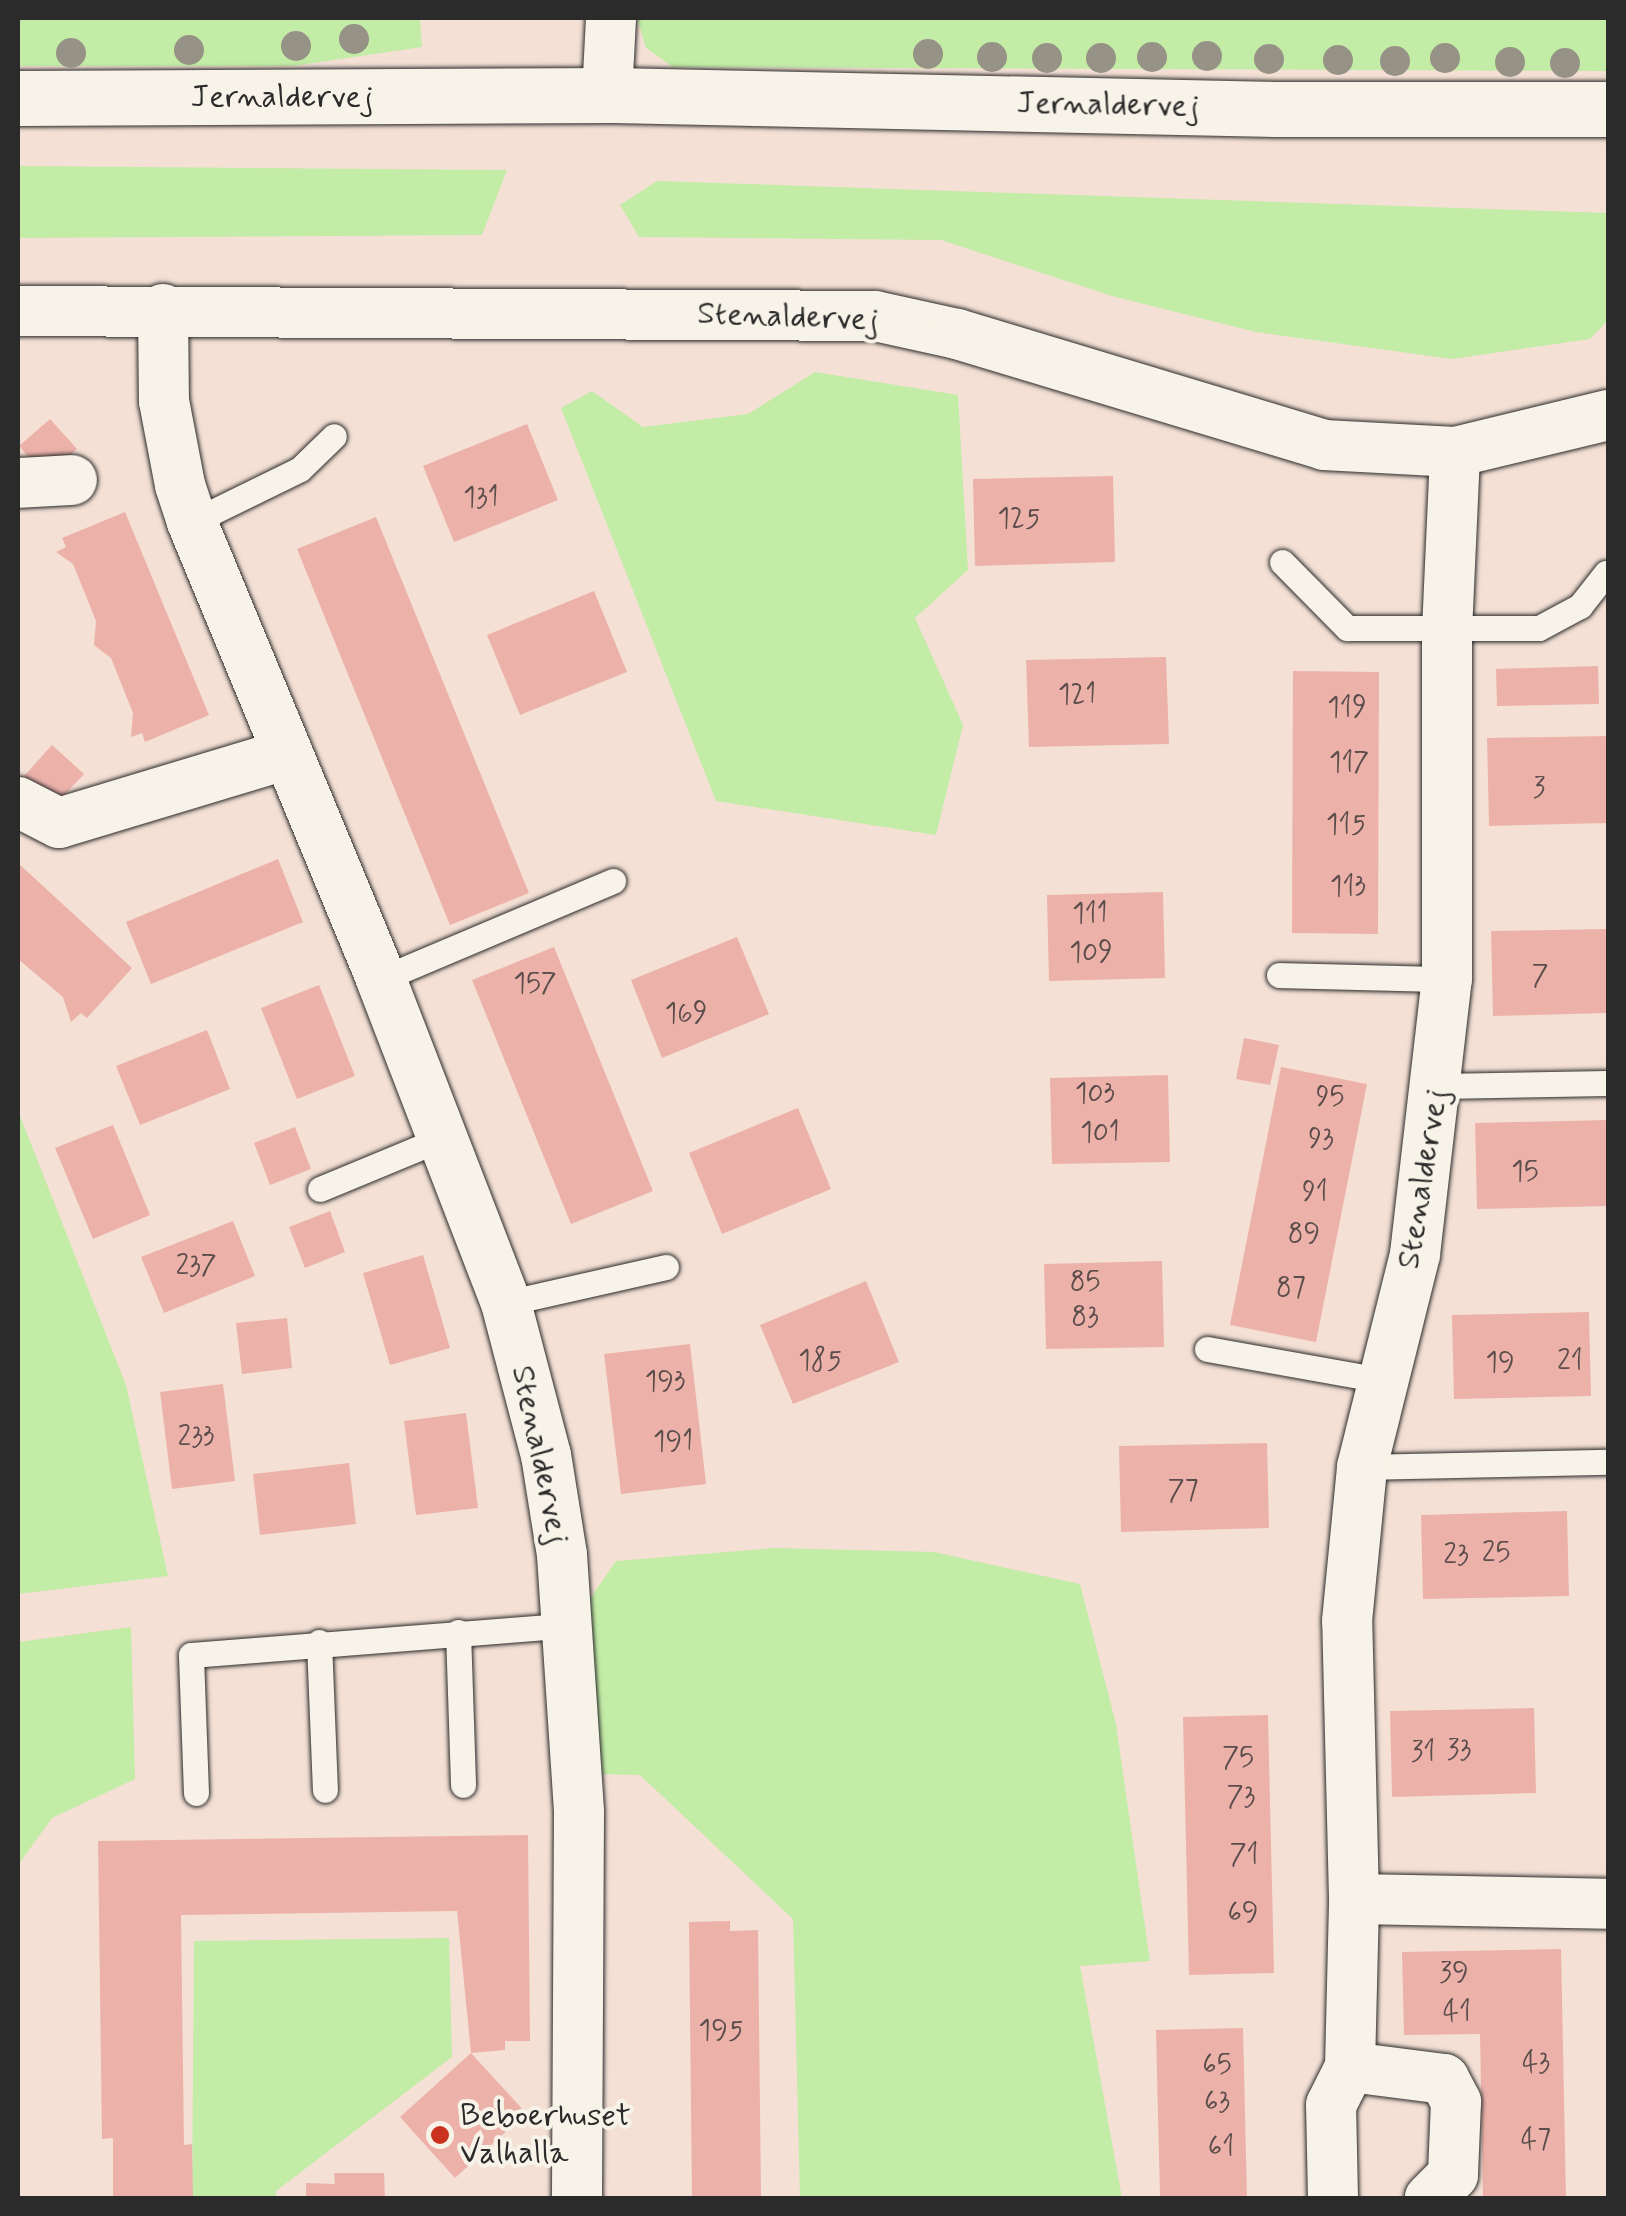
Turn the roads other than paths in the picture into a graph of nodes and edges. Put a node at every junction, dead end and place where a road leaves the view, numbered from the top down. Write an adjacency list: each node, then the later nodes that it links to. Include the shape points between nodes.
1 (611, 18): 2 (street)
2 (607, 95): 3 (street, Jernaldervej); 4 (street, Jernaldervej)
3 (18, 98)
4 (1608, 109)
5 (162, 309): 6 (street, Stenaldervej); 9 (street, Stenaldervej, via 875,316 958,334 1324,445); 12 (street, Stenaldervej, via 164,401)
6 (18, 312)
7 (1608, 415): 9 (street, Stenaldervej)
8 (334, 436): 12 (lane, via 300,469)
9 (1455, 452): 15 (street, Stenaldervej)
10 (72, 480): 11 (street)
11 (18, 484)
12 (192, 522): 16 (street, Stenaldervej)
13 (1282, 562): 15 (lane, via 1347,628)
14 (1606, 573): 15 (lane, via 1580,606 1539,628)
15 (1447, 631): 21 (street, Stenaldervej)
16 (287, 754): 17 (street, via 59,823); 20 (street, Stenaldervej)
17 (18, 802)
18 (613, 882): 20 (lane)
19 (1278, 976): 21 (lane)
20 (381, 979): 24 (street, Stenaldervej)
21 (1448, 979): 23 (street, Stenaldervej)
22 (1608, 1083): 23 (lane)
23 (1438, 1086): 29 (street, Stenaldervej, via 1416,1254)
24 (443, 1138): 25 (lane); 27 (street, Stenaldervej)
25 (320, 1188)
26 (666, 1267): 27 (lane)
27 (506, 1303): 32 (street, Stenaldervej, via 546,1454)
28 (1207, 1349): 29 (lane)
29 (1381, 1380): 31 (street, Stenaldervej)
30 (1608, 1462): 31 (lane)
31 (1362, 1467): 38 (street, Stenaldervej, via 1346,1677)
32 (568, 1625): 33 (lane); 41 (street, Stenaldervej, via 581,1852)
33 (458, 1632): 34 (lane); 35 (lane)
34 (318, 1642): 36 (lane); 37 (lane, via 190,1655)
35 (463, 1785)
36 (325, 1790)
37 (196, 1792)
38 (1354, 1900): 39 (street); 40 (street, Stenaldervej)
39 (1608, 1904)
40 (1350, 2067): 42 (street, Stenaldervej, via 1331,2105); 43 (street, via 1444,2079 1456,2102 1453,2175)
41 (577, 2198)
42 (1333, 2198)
43 (1430, 2198)

